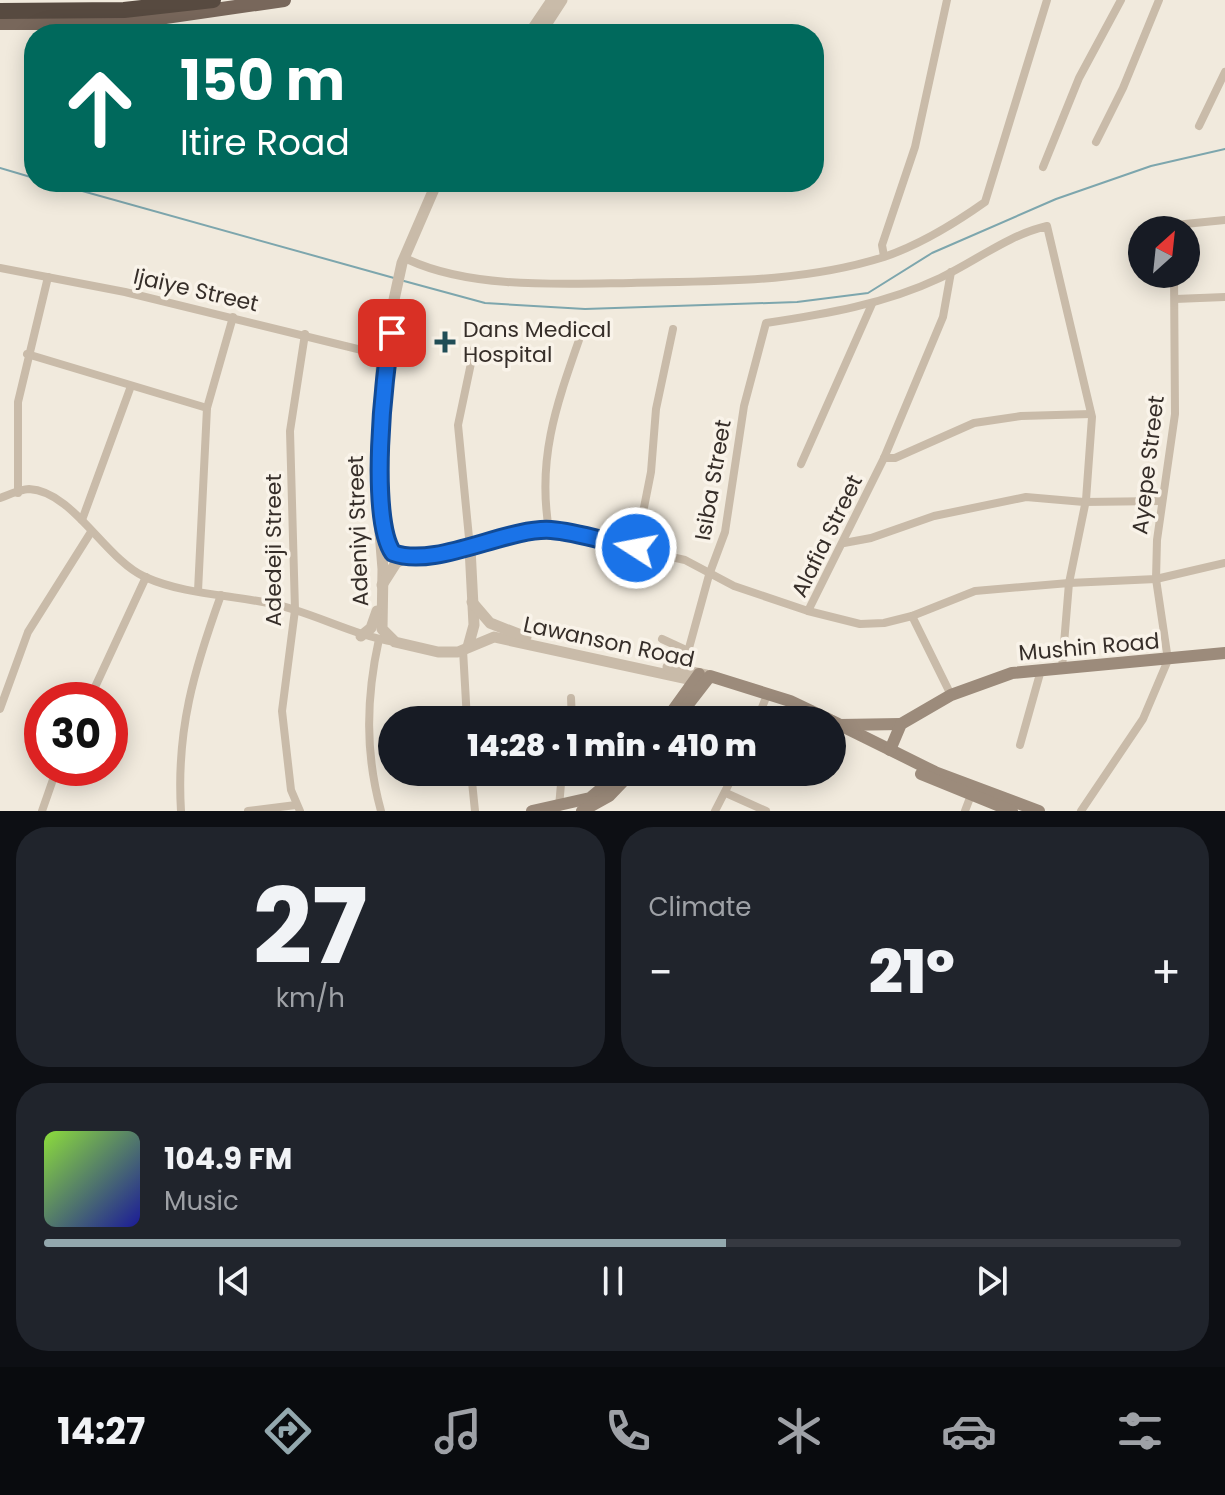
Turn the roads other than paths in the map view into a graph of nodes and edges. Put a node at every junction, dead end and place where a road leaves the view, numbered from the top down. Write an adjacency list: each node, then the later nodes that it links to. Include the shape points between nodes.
1 (213, 0): 9 (highway, via 109,11)
2 (284, 0): 10 (main road, via 124,23)
3 (552, 0): 11 (street)
4 (562, 0): 12 (street)
5 (947, 0): 21 (street, via 920,129 882,245)
6 (1047, 0): 21 (street, via 985,202 929,237)
7 (1121, 0): 16 (street, via 1079,78)
8 (1159, 0): 15 (street)
9 (0, 11)
10 (0, 23)
11 (536, 24)
12 (546, 24)
13 (1225, 72): 14 (street)
14 (1199, 126)
15 (1096, 142)
16 (1043, 167)
17 (433, 192): 22 (street, Adeniyi Street)
18 (441, 192): 22 (street, Adeniyi Street)
19 (1225, 220): 20 (street)
20 (1200, 223)
21 (884, 256): 22 (street, via 769,280 561,284 480,278)
22 (407, 262): 30 (street, Adeniyi Street)
23 (0, 268): 25 (street, Ijaiye Street)
24 (951, 272): 29 (street); 40 (street, via 1047,226); 41 (street, Alafia Street, via 943,317)
25 (48, 277): 31 (street, Ijaiye Street); 36 (street)
26 (1175, 288): 28 (street, Ayepe Street)
27 (1225, 297): 28 (street)
28 (1175, 299): 46 (street, Ayepe Street, via 1175,414)
29 (872, 304): 42 (street); 55 (street, Isiba Street, via 766,323 744,406 725,532)
30 (393, 309): 37 (street, Adeniyi Street); 53 (street, Adeniyi Street, via 380,439 382,486 390,550)
31 (233, 317): 33 (street, Ijaiye Street); 39 (street)
32 (673, 329): 52 (street)
33 (305, 334): 37 (street, Ijaiye Street); 64 (street, Adedeji Street, via 290,431)
34 (579, 340): 48 (street, via 549,426)
35 (474, 349): 51 (street, via 458,425)
36 (27, 354): 38 (street); 43 (street, via 18,402)
37 (382, 355): 59 (street, Adeniyi Street, via 375,441)
38 (131, 386): 39 (street); 47 (street)
39 (207, 408): 60 (street)
40 (1091, 414): 41 (street, via 974,423); 45 (street)
41 (884, 458): 50 (street, Alafia Street)
42 (801, 464)
43 (18, 493): 44 (street); 47 (street, via 28,489 48,495)
44 (0, 498)
45 (1086, 500): 46 (street); 50 (street, via 1026,497 934,516); 58 (street)
46 (1162, 501): 57 (street, Ayepe Street)
47 (82, 520): 49 (street)
48 (549, 530): 51 (street); 52 (street)
49 (91, 532): 56 (street, via 121,563); 90 (street, via 28,632)
50 (844, 543): 65 (street, Alafia Street)
51 (470, 548): 53 (street); 63 (street)
52 (636, 548): 55 (street, via 685,560)
53 (411, 555): 59 (street, via 398,561)
54 (1225, 563): 57 (street, Alafia Street)
55 (709, 575): 65 (street); 72 (street, Isiba Street)
56 (146, 577): 60 (street); 79 (street)
57 (1156, 579): 58 (street, Alafia Street); 74 (street, Ayepe Street)
58 (1069, 583): 66 (street, Alafia Street, via 975,591); 75 (street)
59 (381, 585): 62 (street, Adeniyi Street)
60 (198, 591): 61 (street)
61 (221, 595): 64 (street); 108 (street, via 188,693)
62 (380, 599): 67 (street, via 375,619); 70 (street, Adeniyi Street, via 382,629)
63 (472, 601): 71 (street, via 474,625); 76 (street, via 490,623 516,634)
64 (295, 610): 67 (street); 106 (street, Adedeji Street, via 282,711)
65 (808, 611): 66 (street, Alafia Street, via 860,624)
66 (912, 616): 80 (street)
67 (361, 636): 68 (street)
68 (379, 639): 70 (street); 110 (street, via 368,748)
69 (662, 639): 72 (street)
70 (395, 642): 71 (street, Lawanson Road, via 438,652)
71 (466, 648): 78 (street, Lawanson Road, via 494,637); 83 (street)
72 (688, 651): 76 (street, Isiba Street)
73 (1225, 653): 74 (main road, Mushin Road)
74 (1168, 660): 75 (main road, Mushin Road); 119 (street, via 1143,719)
75 (1062, 668): 77 (main road, Mushin Road)
76 (683, 670): 78 (street)
77 (1041, 670): 80 (main road, Mushin Road, via 1012,673); 95 (street)
78 (702, 679): 82 (main road, Lawanson Road); 85 (main road); 86 (main road); 89 (main road, Lawanson Road)
79 (97, 682)
80 (951, 695): 92 (main road, Mushin Road)
81 (571, 698): 84 (street)
82 (765, 700): 87 (street); 88 (main road, Lawanson Road)
83 (466, 706)
84 (571, 706)
85 (678, 706)
86 (685, 706)
87 (763, 706)
88 (779, 706)
89 (799, 706)
90 (0, 709)
91 (846, 724): 92 (main road)
92 (901, 724): 96 (main road)
93 (846, 730): 96 (main road, Lawanson Road)
94 (846, 731): 104 (main road, Lawanson Road, via 938,784)
95 (1020, 745)
96 (890, 750): 118 (main road, Lawanson Road)
97 (51, 786): 107 (street)
98 (472, 786): 111 (street)
99 (561, 786): 105 (street)
100 (604, 786): 105 (main road, via 590,798)
101 (619, 786): 113 (main road)
102 (729, 786): 103 (street)
103 (726, 793): 114 (street); 115 (street)
104 (971, 795): 116 (street); 117 (main road, Lawanson Road)
105 (559, 807): 112 (main road)
106 (298, 808): 109 (street)
107 (42, 811)
108 (181, 811)
109 (248, 811)
110 (381, 811)
111 (475, 811)
112 (532, 811)
113 (582, 811)
114 (715, 811)
115 (766, 811)
116 (965, 811)
117 (1012, 811)
118 (1039, 811)
119 (1081, 811)

